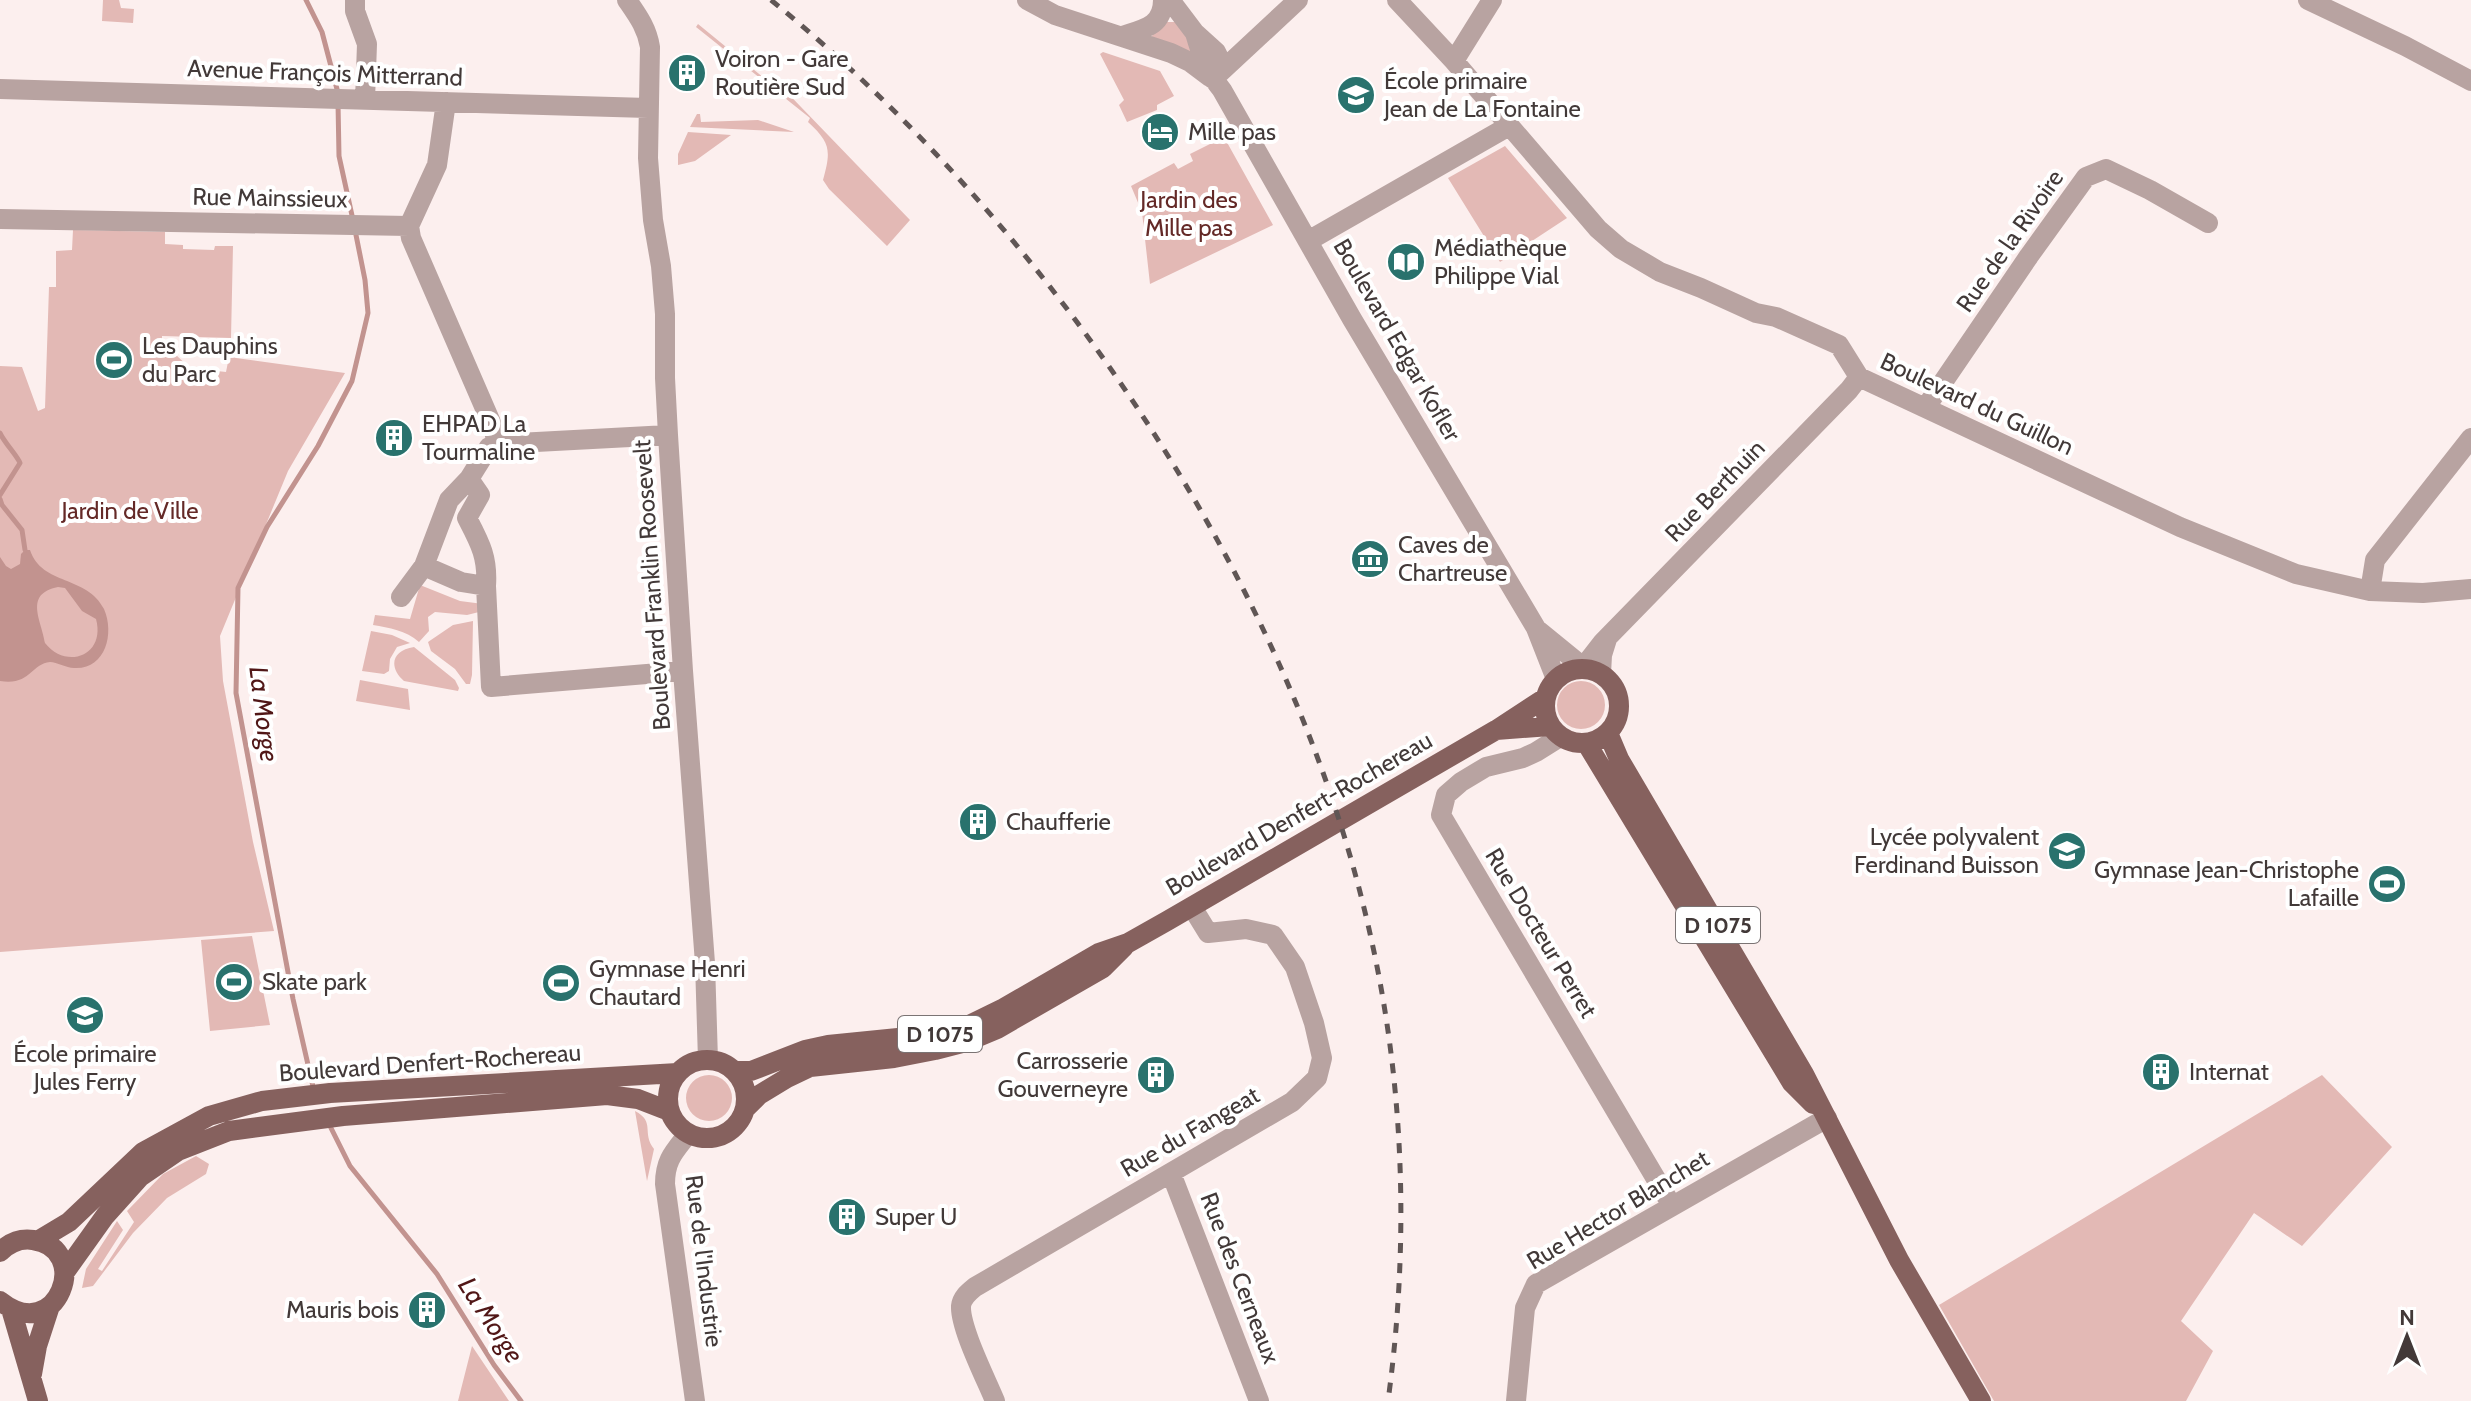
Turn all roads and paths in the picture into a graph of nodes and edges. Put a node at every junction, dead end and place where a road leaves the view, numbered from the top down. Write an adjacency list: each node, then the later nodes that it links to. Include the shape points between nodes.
1 (355, 0): 17 (street, via 367,44)
2 (1027, 0): 11 (street, via 1055,15)
3 (1163, 0): 11 (street, via 1158,22)
4 (1170, 0): 10 (street)
5 (1298, 0): 12 (street)
6 (1397, 0): 13 (street, Boulevard du Guillon)
7 (1492, 0): 13 (street)
8 (2308, 0): 15 (street)
9 (628, 1): 19 (street, Boulevard Franklin Roosevelt, via 650,47)
10 (1195, 33): 12 (street, via 1230,42); 14 (street)
11 (1122, 36): 14 (street, via 1190,62)
12 (1259, 37): 14 (street)
13 (1454, 61): 20 (street, Boulevard du Guillon)
14 (1213, 79): 24 (street, Boulevard Edgar Kofler)
15 (2471, 81)
16 (0, 89): 17 (street, Avenue François Mitterrand)
17 (356, 100): 18 (street, Avenue François Mitterrand)
18 (446, 102): 19 (street, Avenue François Mitterrand); 23 (street, via 437,165)
19 (648, 108): 27 (street, Boulevard Franklin Roosevelt, via 654,231 665,314)
20 (1509, 126): 24 (street); 25 (street, Boulevard du Guillon, via 1621,249 1660,272 1839,345)
21 (0, 219): 23 (street, Rue Mainssieux)
22 (2208, 223): 26 (street, Rue de la Rivoire, via 2106,169 2086,177)
23 (409, 226): 29 (street)
24 (1308, 241): 36 (street, Boulevard Edgar Kofler)
25 (1859, 377): 26 (street, Boulevard du Guillon); 38 (street, Rue Berthuin, via 1607,639)
26 (1926, 407): 34 (street, Boulevard du Guillon, via 2180,527 2296,574)
27 (668, 435): 29 (street); 37 (street, Boulevard Franklin Roosevelt)
28 (2471, 438): 34 (street, via 2375,560)
29 (497, 444): 30 (street, via 489,447)
30 (469, 479): 31 (street, via 449,500); 32 (street, via 480,495 467,518 485,554)
31 (424, 566): 32 (street); 35 (street)
32 (486, 586): 37 (street, via 491,687)
33 (2471, 589): 34 (street, Boulevard du Guillon)
34 (2370, 591)
35 (401, 597)
36 (1536, 628): 38 (street, Boulevard Edgar Kofler); 39 (street, Boulevard Edgar Kofler)
37 (683, 671): 47 (street, Boulevard Franklin Roosevelt)
38 (1588, 671): 39 (main road); 43 (main road, via 1615,689 1619,700 1616,724)
39 (1556, 679): 40 (main road)
40 (1545, 698): 41 (main road, Boulevard Denfert-Rochereau / D 1075); 42 (main road, via 1545,713)
41 (1496, 730): 42 (main road, Boulevard Denfert-Rochereau / D 1075); 45 (main road, Boulevard Denfert-Rochereau / D 1075)
42 (1555, 732): 44 (main road); 55 (street, Rue Docteur Perret, via 1536,752 1486,767 1461,782 1446,795 1441,815)
43 (1608, 733): 44 (main road); 52 (main road, D 1075)
44 (1587, 744): 52 (main road, D 1075, via 1792,1083)
45 (1192, 907): 46 (main road, Boulevard Denfert-Rochereau / D 1075); 54 (street, Rue du Fangeat, via 1208,933 1246,929 1273,935 1295,967 1322,1058 1317,1078 1292,1102)
46 (1128, 943): 48 (main road, Boulevard Denfert-Rochereau / D 1075, via 1099,953 961,1029 828,1045 751,1071); 50 (main road, Boulevard Denfert-Rochereau / D 1075, via 1103,968 997,1029 935,1050 810,1067)
47 (708, 1060): 48 (main road); 49 (main road, Boulevard Denfert-Rochereau)
48 (734, 1071): 50 (main road, via 746,1094)
49 (678, 1073): 51 (main road, via 670,1084); 56 (main road, Boulevard Denfert-Rochereau, via 262,1101 209,1116 158,1143 69,1222)
50 (746, 1108): 53 (main road, Boulevard Denfert-Rochereau, via 738,1124 723,1135 705,1139)
51 (669, 1111): 53 (main road); 58 (main road, Boulevard Denfert-Rochereau, via 607,1095 343,1116 229,1131 178,1151 140,1177)
52 (1827, 1118): 55 (street, Rue Hector Blanchet); 67 (main road, D 1075, via 1899,1260)
53 (688, 1134): 63 (street, Rue de l'Industrie, via 669,1160 665,1184)
54 (1171, 1173): 64 (street, Rue du Fangeat, via 966,1294 961,1304 964,1323); 65 (street, Rue des Cerneaux)
55 (1672, 1206): 66 (street, Rue Hector Blanchet, via 1536,1284 1525,1308)
56 (39, 1240): 57 (main road); 58 (main road, via 61,1258)
57 (4, 1244)
58 (65, 1272): 60 (main road, Boulevard Denfert-Rochereau, via 64,1286)
59 (5, 1305): 60 (main road, via 29,1313); 61 (main road)
60 (50, 1306): 61 (main road, Boulevard Denfert-Rochereau)
61 (31, 1378): 62 (main road)
62 (38, 1401)
63 (695, 1401)
64 (995, 1401)
65 (1259, 1401)
66 (1516, 1401)
67 (1981, 1401)

